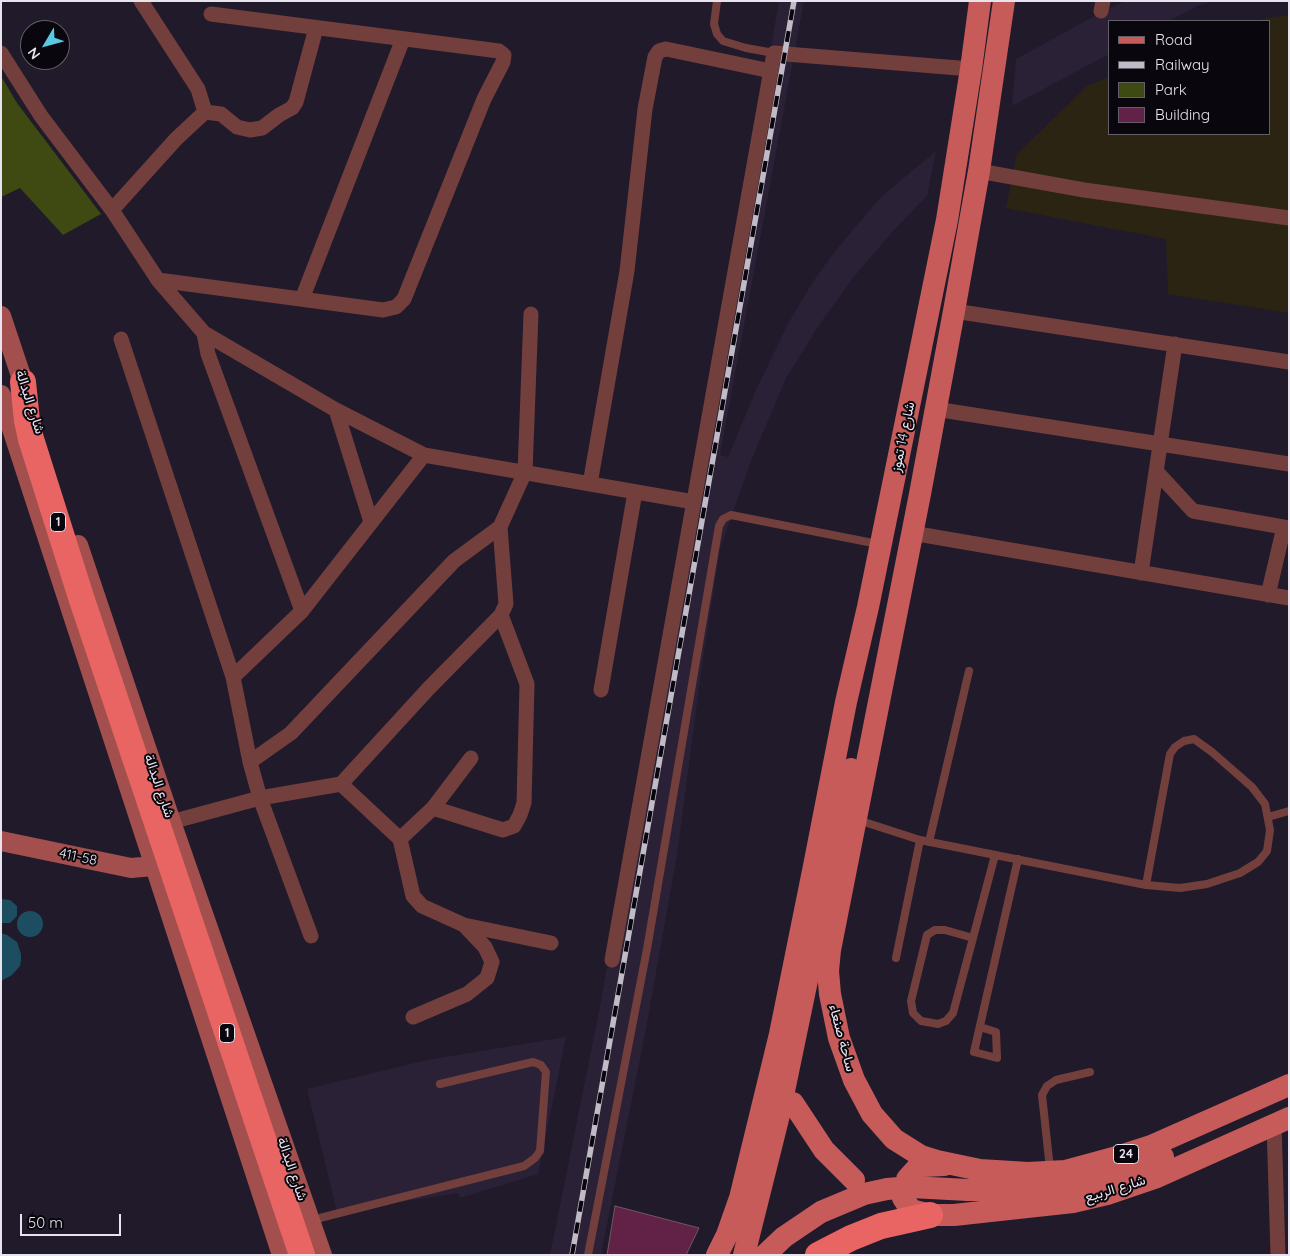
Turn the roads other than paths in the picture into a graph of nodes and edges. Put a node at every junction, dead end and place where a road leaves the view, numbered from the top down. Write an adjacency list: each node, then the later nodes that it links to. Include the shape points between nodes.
1 (141, 1): 12 (street, via 194,83)
2 (717, 1): 9 (lane, via 714,24 723,41)
3 (980, 1): 10 (main road, شارع 14 تموز)
4 (1004, 1): 13 (main road, شارع 14 تموز)
5 (211, 14): 6 (street)
6 (316, 28): 7 (street); 12 (street, via 292,108 262,128 250,130 237,127 221,114)
7 (403, 39): 17 (street); 17 (street, via 499,51 504,55 503,62 484,99 404,299 383,310)
8 (1, 53): 14 (street, via 41,116)
9 (774, 53): 10 (street); 11 (street)
10 (971, 69): 41 (main road, شارع 14 تموز, via 947,220)
11 (770, 71): 34 (street, via 666,49 659,51 655,58 645,109 627,271); 36 (street)
12 (205, 112): 14 (street)
13 (979, 170): 15 (street, via 1084,190); 18 (main road, شارع 14 تموز)
14 (112, 210): 16 (street)
15 (1289, 218)
16 (158, 280): 17 (street); 21 (street)
17 (302, 299)
18 (954, 311): 23 (street); 26 (main road, شارع 14 تموز)
19 (531, 314): 32 (street)
20 (1, 316): 25 (main road, شارع البدالة)
21 (204, 333): 27 (street); 45 (street, via 208,354)
22 (121, 339): 48 (street)
23 (1175, 344): 24 (street); 29 (street)
24 (1289, 362)
25 (12, 389): 57 (highway, 1, via 24,402 31,440 81,597); 65 (main road, شارع البدالة)
26 (935, 409): 28 (main road, شارع 14 تموز); 29 (street)
27 (336, 410): 30 (street); 37 (street)
28 (929, 437): 40 (main road, شارع 14 تموز); 96 (main road, bridge, via 908,478 899,508 851,769 779,1115)
29 (1160, 443): 31 (street); 33 (street)
30 (424, 455): 32 (street); 37 (street)
31 (1289, 464)
32 (525, 472): 34 (street); 38 (street)
33 (1156, 472): 39 (street, via 1193,511); 42 (street)
34 (590, 484): 35 (street)
35 (635, 492): 36 (street); 49 (street)
36 (694, 502): 74 (street)
37 (371, 522): 45 (street)
38 (500, 527): 46 (street, via 506,604); 51 (street, via 454,562 291,733)
39 (1286, 527): 43 (street)
40 (912, 533): 42 (street); 58 (main road, شارع 14 تموز)
41 (881, 544): 66 (main road, شارع 14 تموز); 94 (lane, via 731,515 723,518 719,526 648,949)
42 (1141, 573): 43 (street)
43 (1268, 595): 44 (street)
44 (1289, 598)
45 (302, 611): 48 (street)
46 (501, 615): 52 (street, via 428,688); 54 (street, via 527,684 524,803 520,815 514,826 503,830)
47 (969, 671): 62 (lane)
48 (233, 677): 51 (street)
49 (601, 690)
50 (471, 758): 54 (street)
51 (250, 762): 53 (street)
52 (341, 784): 53 (street); 59 (street)
53 (260, 798): 57 (street); 70 (street)
54 (433, 808): 59 (street)
55 (1289, 811): 56 (lane)
56 (1268, 817): 68 (lane, via 1267,851 1258,862 1240,873 1207,884 1180,888); 68 (lane, via 1264,804 1252,788 1194,738 1184,741 1170,754)
57 (162, 818): 90 (main road, شارع البدالة); 92 (highway, 1)
58 (856, 819): 60 (lane); 67 (main road, ساحة صنعاء)
59 (400, 839): 69 (street, via 413,896 422,906)
60 (920, 840): 62 (lane); 73 (lane)
61 (1, 841): 65 (main road, 411-58, via 131,868)
62 (930, 842): 63 (lane)
63 (995, 855): 64 (lane); 71 (lane)
64 (1018, 860): 68 (lane); 76 (lane)
65 (154, 866): 91 (main road, شارع البدالة)
66 (813, 872): 67 (main road, via 828,867 838,870); 77 (main road)
67 (844, 878): 85 (main road, ساحة صنعاء, via 828,971 839,1038 854,1080 872,1114 894,1139 921,1156)
68 (1146, 885)
69 (464, 925): 72 (street); 75 (street, via 485,947 492,962 487,978 467,994)
70 (311, 936)
71 (973, 938): 71 (lane, via 953,1014 938,1024 921,1020 913,1013 911,1001 927,935 935,930 945,930)
72 (551, 943)
73 (896, 958)
74 (612, 960)
75 (413, 1017)
76 (980, 1027)
77 (780, 1034): 78 (main road); 95 (main road, via 740,1198)
78 (780, 1065)
79 (1090, 1072): 86 (lane, via 1056,1080 1042,1095)
80 (440, 1084): 90 (lane, via 533,1062 542,1065 546,1072 540,1150 535,1158 524,1166)
81 (1289, 1085): 86 (main road, 24, via 1150,1146 1083,1166)
82 (1289, 1100): 97 (main road, bridge, via 1188,1147 1099,1180 1034,1189 911,1187 864,1194 821,1212)
83 (793, 1103): 87 (main road, via 824,1150)
84 (1282, 1121): 88 (street); 89 (main road, شارع الربيع / 24, via 1157,1177 1073,1202 954,1215)
85 (953, 1164): 86 (main road, 24, via 1008,1173); 89 (main road, via 916,1169)
86 (1051, 1171)
87 (854, 1180)
88 (1283, 1198): 99 (street)
89 (907, 1200): 98 (highway, via 881,1226)
90 (310, 1220): 93 (main road, شارع البدالة)
91 (282, 1255)
92 (302, 1255)
93 (322, 1255)
94 (588, 1255)
95 (717, 1255)
96 (744, 1255)
97 (764, 1255)
98 (818, 1255)
99 (1278, 1255)

